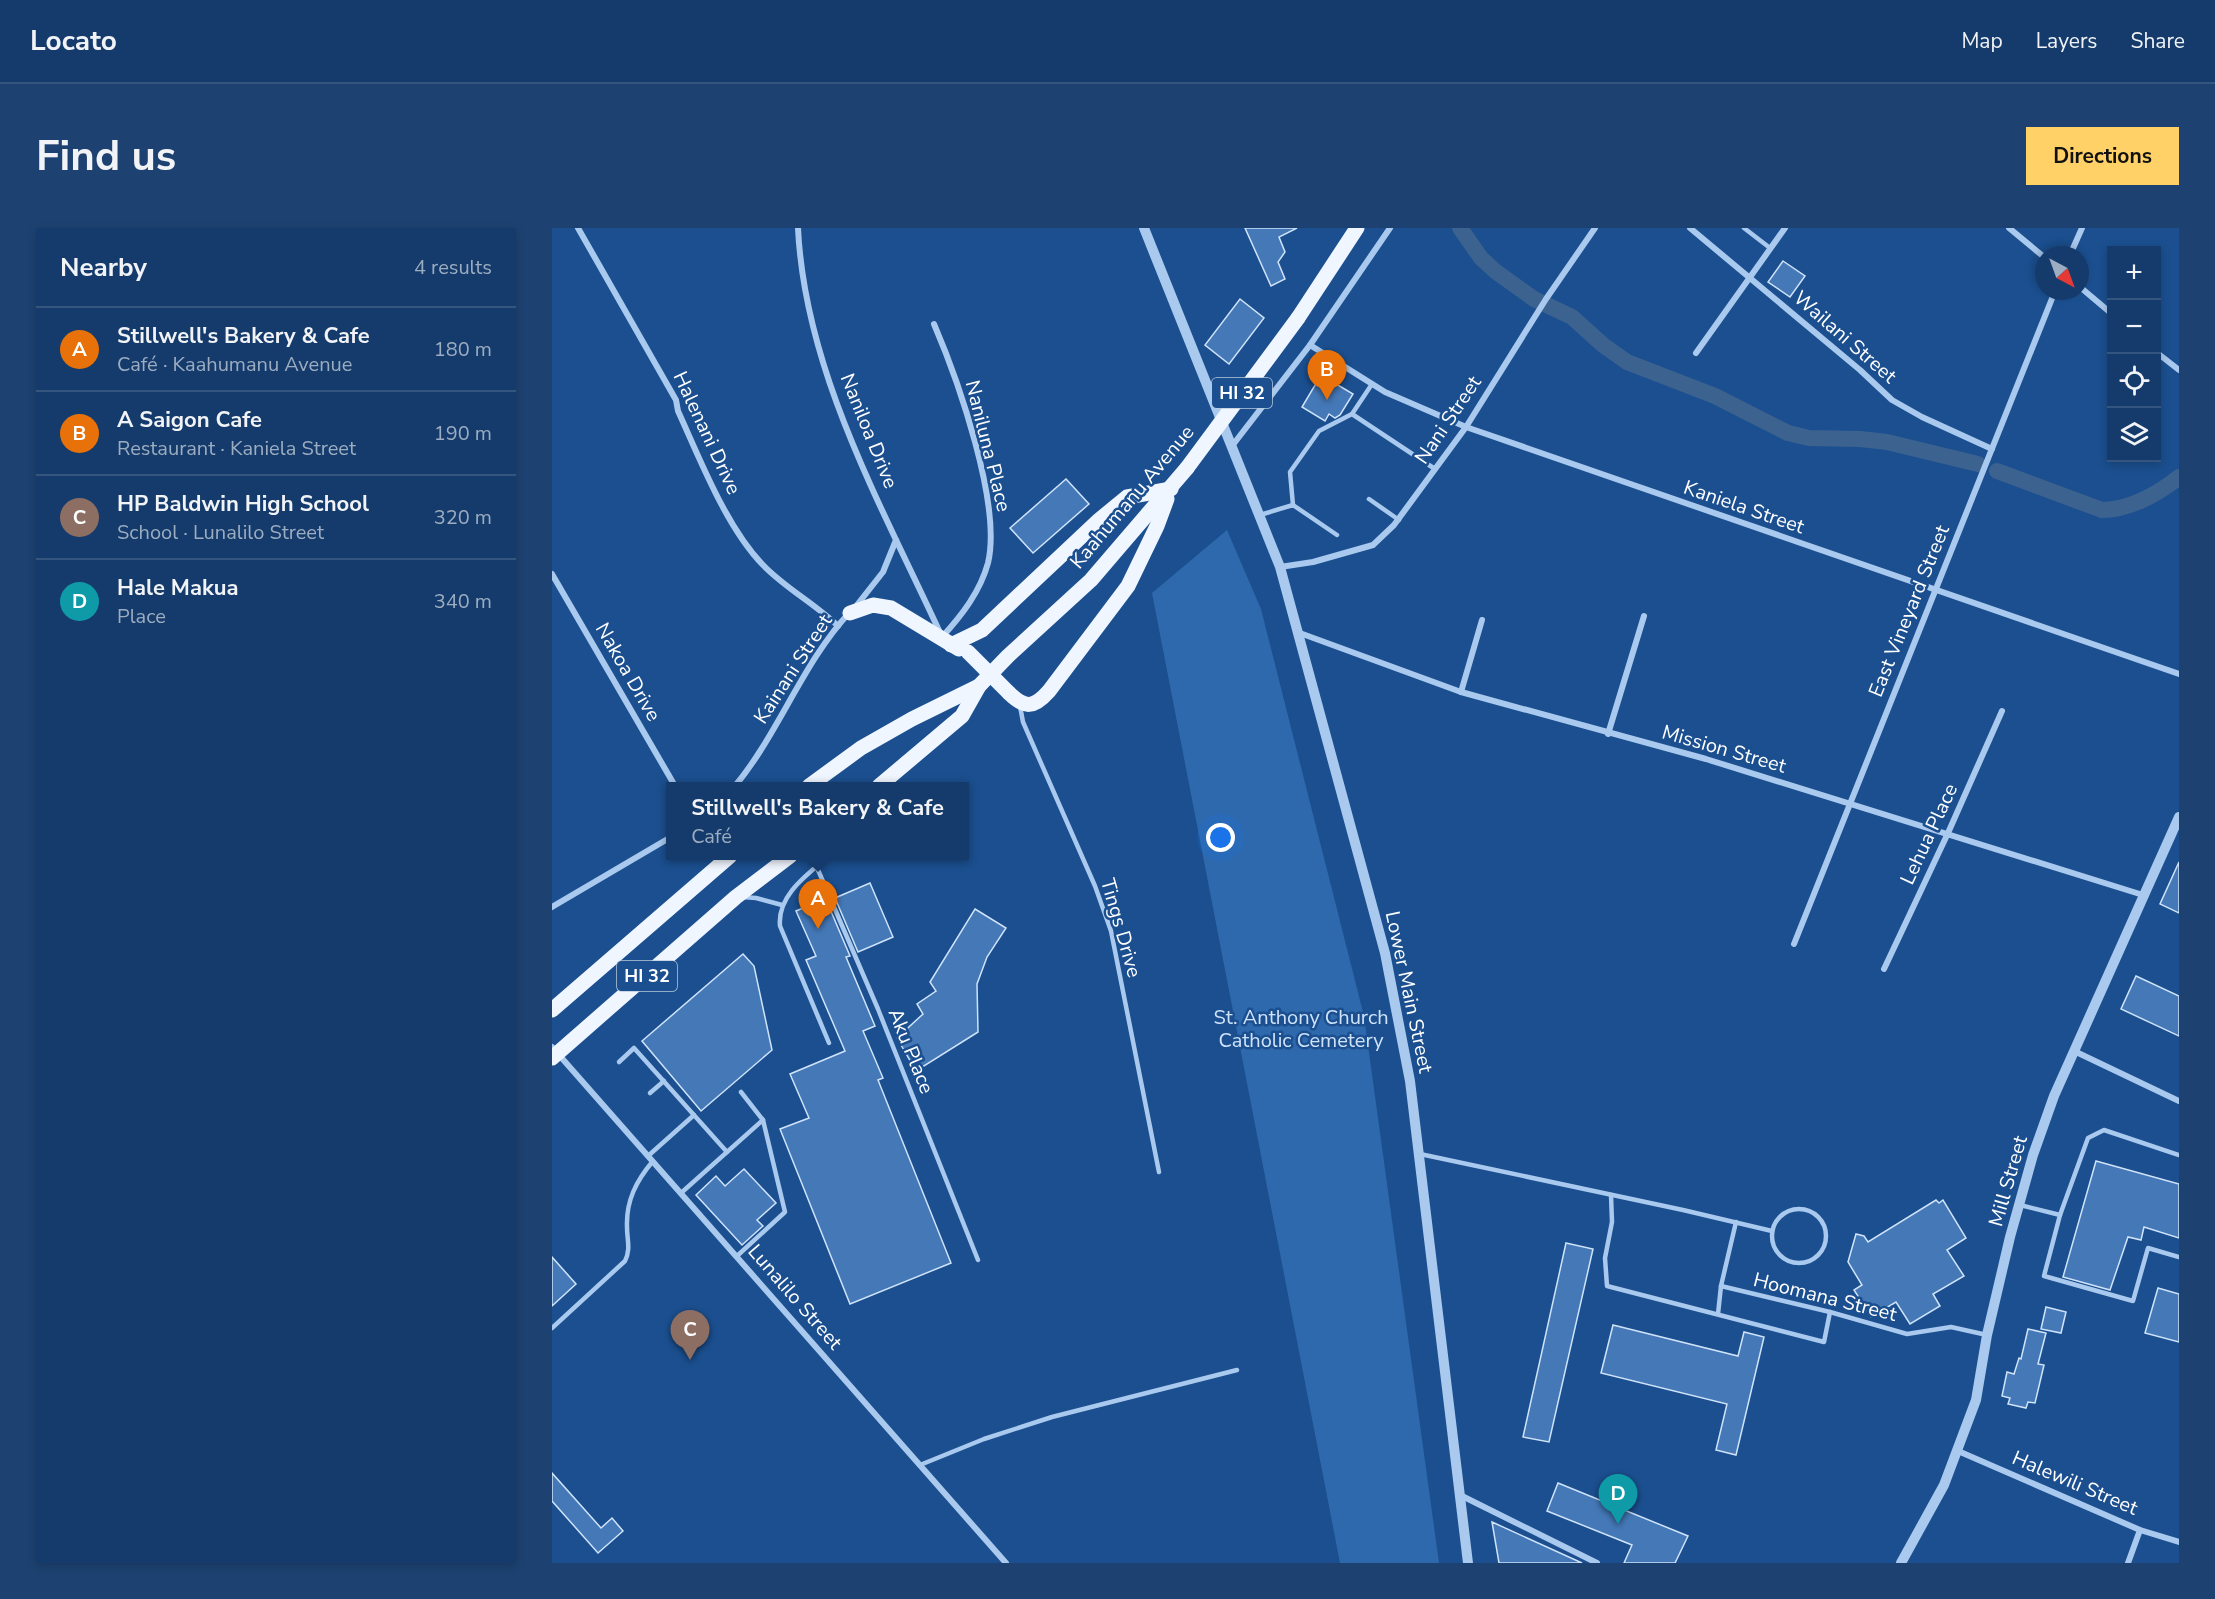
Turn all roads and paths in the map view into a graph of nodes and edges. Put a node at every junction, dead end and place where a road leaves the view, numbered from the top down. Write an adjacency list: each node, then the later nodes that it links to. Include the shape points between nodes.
1 (578, 228): 43 (street, Halenani Drive, via 676,400 718,498 749,549 789,589)
2 (798, 228): 36 (street, Naniloa Drive, via 810,315 838,406)
3 (1144, 228): 27 (street, Lower Main Street)
4 (1357, 228): 30 (main road, Kaahumanu Avenue / HI 32, bridge, via 1298,318)
5 (1390, 228): 20 (street)
6 (1595, 228): 26 (street, Nani Street)
7 (1690, 228): 15 (street, Wailani Street)
8 (1744, 228): 13 (lane)
9 (1785, 228): 13 (street)
10 (2009, 228): 14 (street)
11 (2082, 228): 12 (street)
12 (2074, 246)
13 (1770, 249): 15 (street)
14 (2035, 250)
15 (1750, 278): 21 (street); 28 (street, Wailani Street, via 1892,399)
16 (2089, 295): 18 (street)
17 (2051, 300): 28 (street, East Vineyard Street)
18 (2107, 310)
19 (934, 324): 45 (street, Naniluna Place, via 971,428 992,535 977,592)
20 (1310, 345): 24 (street, Kaniela Street); 27 (street)
21 (1696, 353)
22 (2160, 354): 23 (street)
23 (2179, 370)
24 (1372, 384): 25 (lane); 26 (street, Kaniela Street)
25 (1352, 414): 29 (lane); 32 (lane, via 1319,431 1290,472)
26 (1466, 427): 29 (street, Nani Street); 39 (street, Kaniela Street)
27 (1232, 446): 33 (street, Lower Main Street)
28 (1992, 449): 39 (street, East Vineyard Street)
29 (1435, 469): 34 (street, Nani Street)
30 (1171, 489): 45 (main road, via 1127,497 982,630); 47 (main road, Kaahumanu Avenue / HI 32, via 1091,580); 49 (main road, via 1128,586 1043,698 1032,704)
31 (1369, 499): 34 (lane)
32 (1293, 505): 33 (lane); 35 (lane)
33 (1260, 515): 37 (street, Lower Main Street)
34 (1399, 520): 37 (street, Nani Street, via 1373,545)
35 (1337, 535)
36 (897, 539): 40 (street, Kainani Street, via 883,572); 45 (street, Naniloa Drive)
37 (1280, 567): 44 (street, Lower Main Street)
38 (552, 574): 52 (street, Nakoa Drive)
39 (1934, 591): 46 (street, Kaniela Street); 56 (street, East Vineyard Street)
40 (850, 613): 43 (street, Kainani Street); 45 (main road, via 880,605 905,615)
41 (1644, 616): 51 (street)
42 (1482, 620): 48 (street)
43 (838, 626): 53 (street, Kainani Street)
44 (1297, 632): 48 (street, Mission Street); 83 (street, Lower Main Street, via 1385,953 1410,1081)
45 (947, 641): 49 (main road, bridge, via 968,652)
46 (2179, 674)
47 (979, 686): 54 (main road, Kaahumanu Avenue / HI 32, via 861,748); 55 (main road, Kaahumanu Avenue / HI 32, via 962,716)
48 (1461, 692): 51 (street, Mission Street)
49 (1015, 698): 86 (lane, Tings Drive, via 1111,931)
50 (2002, 711): 58 (street, Lehua Place)
51 (1608, 734): 56 (street, Mission Street)
52 (673, 782)
53 (738, 782)
54 (814, 782)
55 (884, 782)
56 (1849, 802): 58 (street, Mission Street); 69 (street, East Vineyard Street)
57 (2179, 817): 65 (street, Mill Street)
58 (1948, 833): 65 (street, Mission Street); 70 (street, Lehua Place)
59 (666, 840): 68 (street)
60 (724, 860): 71 (main road, HI 32)
61 (784, 860): 66 (main road, HI 32)
62 (814, 860): 64 (lane, Aku Place)
63 (824, 860): 64 (lane)
64 (816, 867): 67 (lane); 95 (lane, Aku Place, via 878,1009)
65 (2143, 895): 73 (street, Mill Street)
66 (736, 897): 67 (lane); 74 (main road, HI 32)
67 (783, 905): 72 (lane, via 780,926)
68 (552, 907)
69 (1794, 944)
70 (1884, 969)
71 (552, 1010)
72 (829, 1043)
73 (2074, 1051): 79 (street); 89 (street, Mill Street, via 2054,1096)
74 (554, 1053): 85 (street, Lunalilo Street)
75 (619, 1062): 76 (lane, via 634,1048)
76 (663, 1081): 78 (lane); 80 (lane)
77 (741, 1092): 81 (lane)
78 (650, 1093)
79 (2179, 1101)
80 (694, 1115): 82 (lane); 85 (lane)
81 (763, 1120): 82 (lane); 93 (lane, via 785,1212)
82 (726, 1152): 87 (lane)
83 (1417, 1153): 88 (lane); 104 (street, Lower Main Street)
84 (2179, 1155): 90 (lane, via 2104,1130 2088,1138)
85 (650, 1158): 87 (street, Lunalilo Street); 99 (lane, via 629,1204 629,1251 623,1264)
86 (1159, 1172)
87 (681, 1193): 93 (street, Lunalilo Street)
88 (1611, 1195): 91 (lane); 98 (lane, via 1612,1222 1605,1258 1607,1286)
89 (2019, 1205): 90 (lane); 100 (street, Mill Street)
90 (2060, 1215): 94 (lane, via 2044,1276 2133,1301 2148,1248)
91 (1736, 1222): 92 (lane); 96 (lane)
92 (1772, 1231): 92 (lane, via 1777,1252 1796,1263 1820,1253 1827,1237 1816,1214 1800,1208 1784,1213)
93 (736, 1256): 103 (street, Lunalilo Street)
94 (2179, 1257)
95 (978, 1260)
96 (1721, 1286): 97 (lane, Hoomana Street); 98 (lane)
97 (1830, 1312): 98 (lane, via 1824,1342); 100 (lane, Hoomana Street, via 1906,1334 1951,1327)
98 (1718, 1314)
99 (552, 1328)
100 (1987, 1335): 102 (street, Mill Street, via 1976,1400)
101 (1237, 1370): 103 (lane, via 1052,1417)
102 (1959, 1451): 105 (street, Halewili Street); 110 (street, Mill Street)
103 (920, 1464): 107 (street, Lunalilo Street)
104 (1459, 1495): 108 (street, Lower Main Street); 109 (street)
105 (2140, 1530): 106 (street, Halewili Street); 111 (street)
106 (2179, 1542)
107 (1006, 1563)
108 (1468, 1563)
109 (1597, 1563)
110 (1901, 1563)
111 (2128, 1563)

